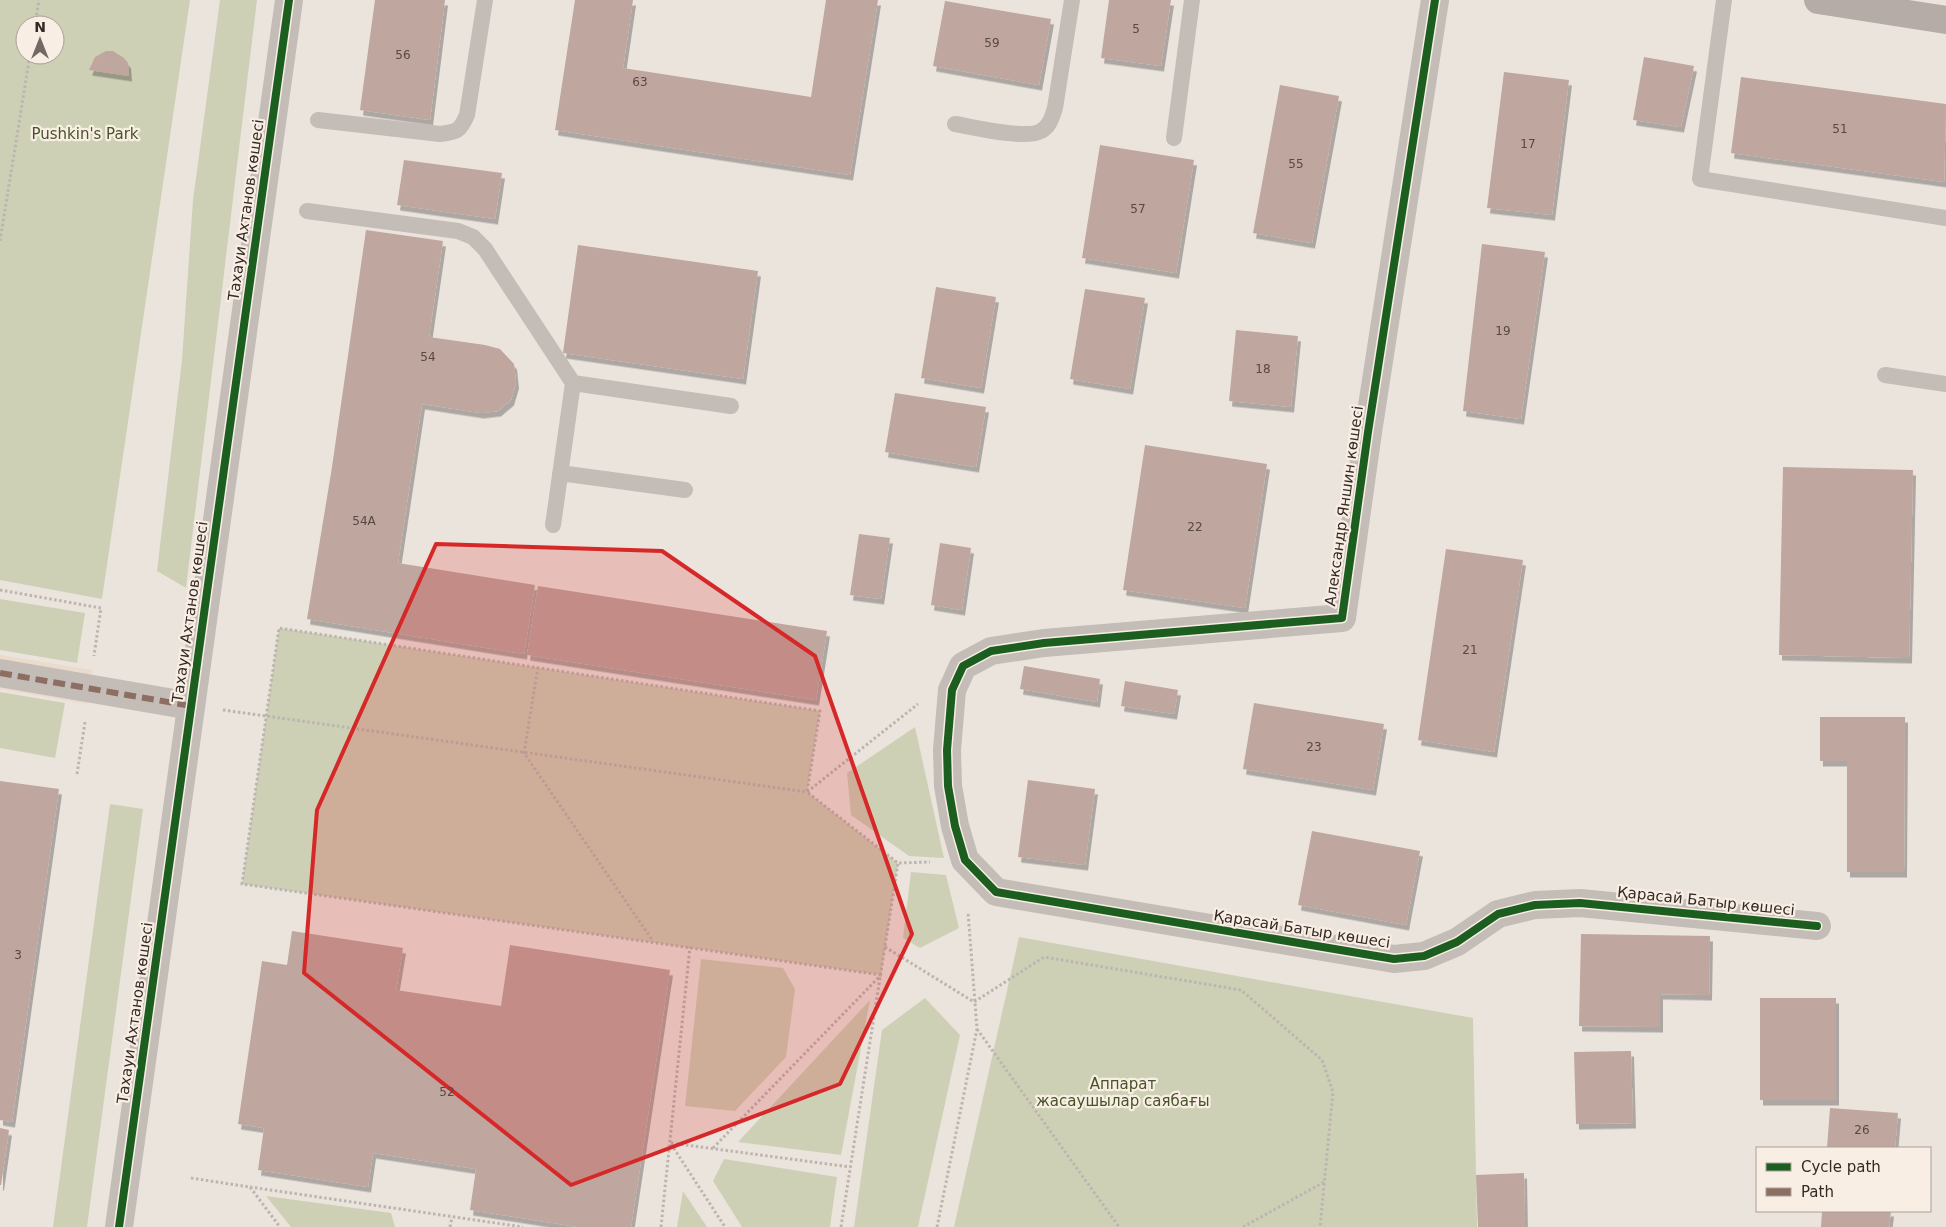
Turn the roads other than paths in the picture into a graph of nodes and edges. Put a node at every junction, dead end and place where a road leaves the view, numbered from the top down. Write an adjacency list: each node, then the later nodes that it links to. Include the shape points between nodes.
1 (289, 0): 22 (street, Тахауи Ахтанов көшесі)
2 (485, 0): 9 (lane, via 466,115 461,128 440,134)
3 (1072, 0): 10 (lane, via 1051,123 1041,132 1018,134)
4 (1192, 0): 11 (lane)
5 (1435, 0): 23 (street, Александр Яншин көшесі, via 1342,618 1044,642 991,651 962,666 952,690 947,750 948,786)
6 (1724, 0): 13 (lane, via 1700,178)
7 (1818, 0): 8 (main road)
8 (1946, 20)
9 (318, 120)
10 (955, 124)
11 (1174, 138)
12 (307, 211): 15 (lane, via 458,232 473,237 485,249)
13 (1946, 218)
14 (1885, 375): 16 (lane)
15 (573, 383): 17 (lane); 18 (lane)
16 (1946, 384)
17 (732, 406)
18 (560, 473): 19 (lane); 20 (lane)
19 (685, 490)
20 (553, 525)
21 (0, 673): 22 (street)
22 (191, 706): 25 (street, Тахауи Ахтанов көшесі)
23 (965, 860): 24 (street, Қарасай Батыр көшесі, via 996,892 1394,959 1424,956 1457,942 1498,914 1535,905 1580,903)
24 (1817, 926)
25 (119, 1227)

